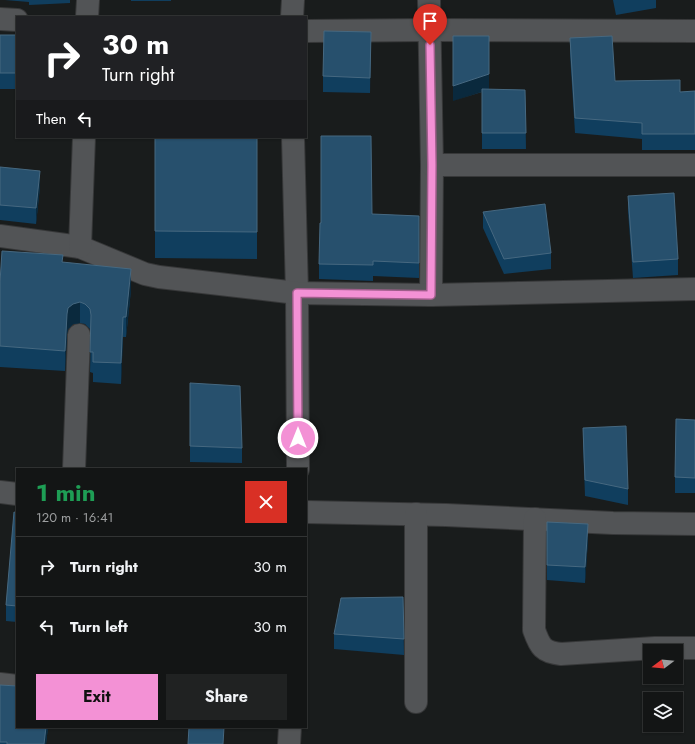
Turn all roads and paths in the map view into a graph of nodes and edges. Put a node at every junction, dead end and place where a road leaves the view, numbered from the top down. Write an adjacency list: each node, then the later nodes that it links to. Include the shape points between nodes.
1 (88, 0): 4 (street)
2 (293, 0): 5 (street)
3 (429, 0): 8 (street)
4 (88, 16)
5 (292, 16)
6 (0, 19): 7 (street)
7 (16, 20)
8 (430, 30): 9 (street); 10 (street); 13 (street)
9 (307, 31)
10 (695, 31)
11 (84, 138): 16 (street)
12 (293, 138): 18 (street)
13 (432, 165): 14 (street); 19 (street)
14 (695, 165)
15 (0, 236): 16 (street)
16 (80, 247): 18 (street, via 144,274)
17 (695, 289): 19 (street)
18 (297, 293): 19 (street); 22 (street)
19 (431, 295)
20 (79, 335): 21 (street)
21 (74, 468)
22 (298, 468)
23 (0, 492): 24 (street)
24 (16, 494)
25 (307, 512): 26 (street)
26 (416, 514): 27 (street); 32 (street)
27 (535, 519): 28 (street); 29 (street, via 534,630 540,645 549,652 561,654)
28 (695, 524)
29 (695, 648)
30 (0, 684): 31 (street)
31 (16, 686)
32 (416, 702)
33 (290, 728): 34 (street)
34 (289, 744)

